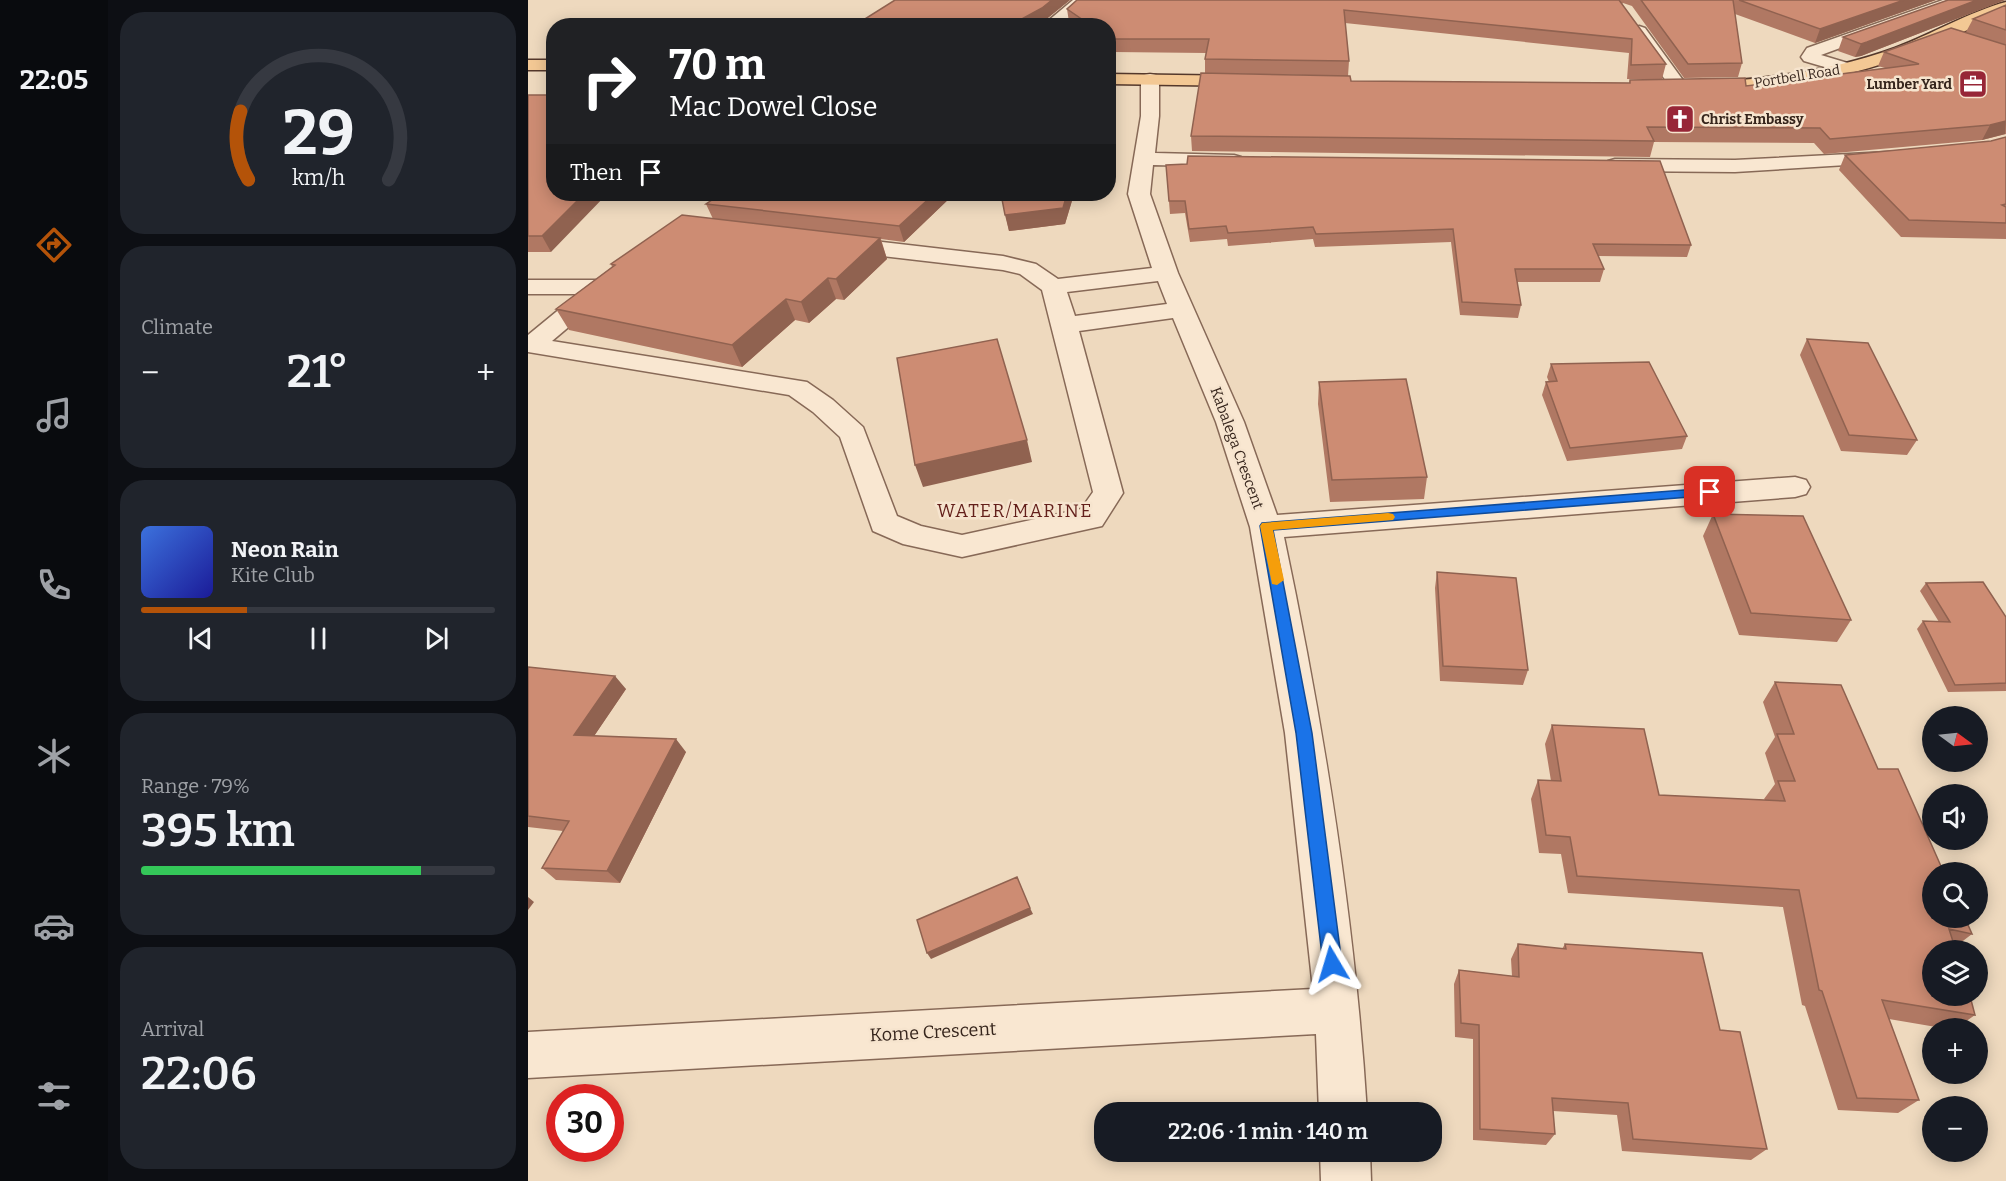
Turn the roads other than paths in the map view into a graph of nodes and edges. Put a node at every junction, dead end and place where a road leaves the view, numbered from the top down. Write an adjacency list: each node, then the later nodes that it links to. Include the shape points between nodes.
1 (1083, 0): 4 (street)
2 (1958, 0): 10 (street, via 1813,52 1810,57)
3 (2006, 7): 6 (main road, Portbell Road)
4 (1060, 18)
5 (1631, 19): 15 (street)
6 (1946, 33): 7 (main road); 10 (main road, Portbell Road, via 1898,53)
7 (1966, 40)
8 (528, 65): 9 (main road)
9 (546, 65)
10 (1845, 68): 15 (main road, Portbell Road, via 1782,81)
11 (1116, 79): 12 (main road)
12 (1150, 80): 13 (main road); 17 (street, Kabalega Crescent, via 1150,116)
13 (1268, 81)
14 (1656, 87): 15 (main road, Portbell Road)
15 (1679, 87)
16 (1903, 156): 19 (street, via 1735,166)
17 (1143, 159): 18 (street); 21 (street, Kabalega Crescent, via 1139,194)
18 (1250, 161)
19 (1592, 164)
20 (817, 241): 23 (street, via 1003,263 1028,269)
21 (1166, 273): 23 (street); 24 (street, Kabalega Crescent)
22 (528, 287): 26 (street, via 610,279)
23 (1053, 287): 25 (street)
24 (1182, 309): 25 (street); 28 (street, Kabalega Crescent, via 1230,422)
25 (1065, 326): 26 (street, via 1108,493 1091,518 962,546 914,536 884,523 853,433 797,388)
26 (530, 345)
27 (1795, 487): 28 (street)
28 (1266, 526): 29 (street, Kabalega Crescent, via 1304,733)
29 (1338, 1010): 30 (street, Kome Crescent); 31 (street, Kabalega Crescent)
30 (528, 1055)
31 (1342, 1102)
32 (1345, 1162): 33 (street)
33 (1346, 1181)

